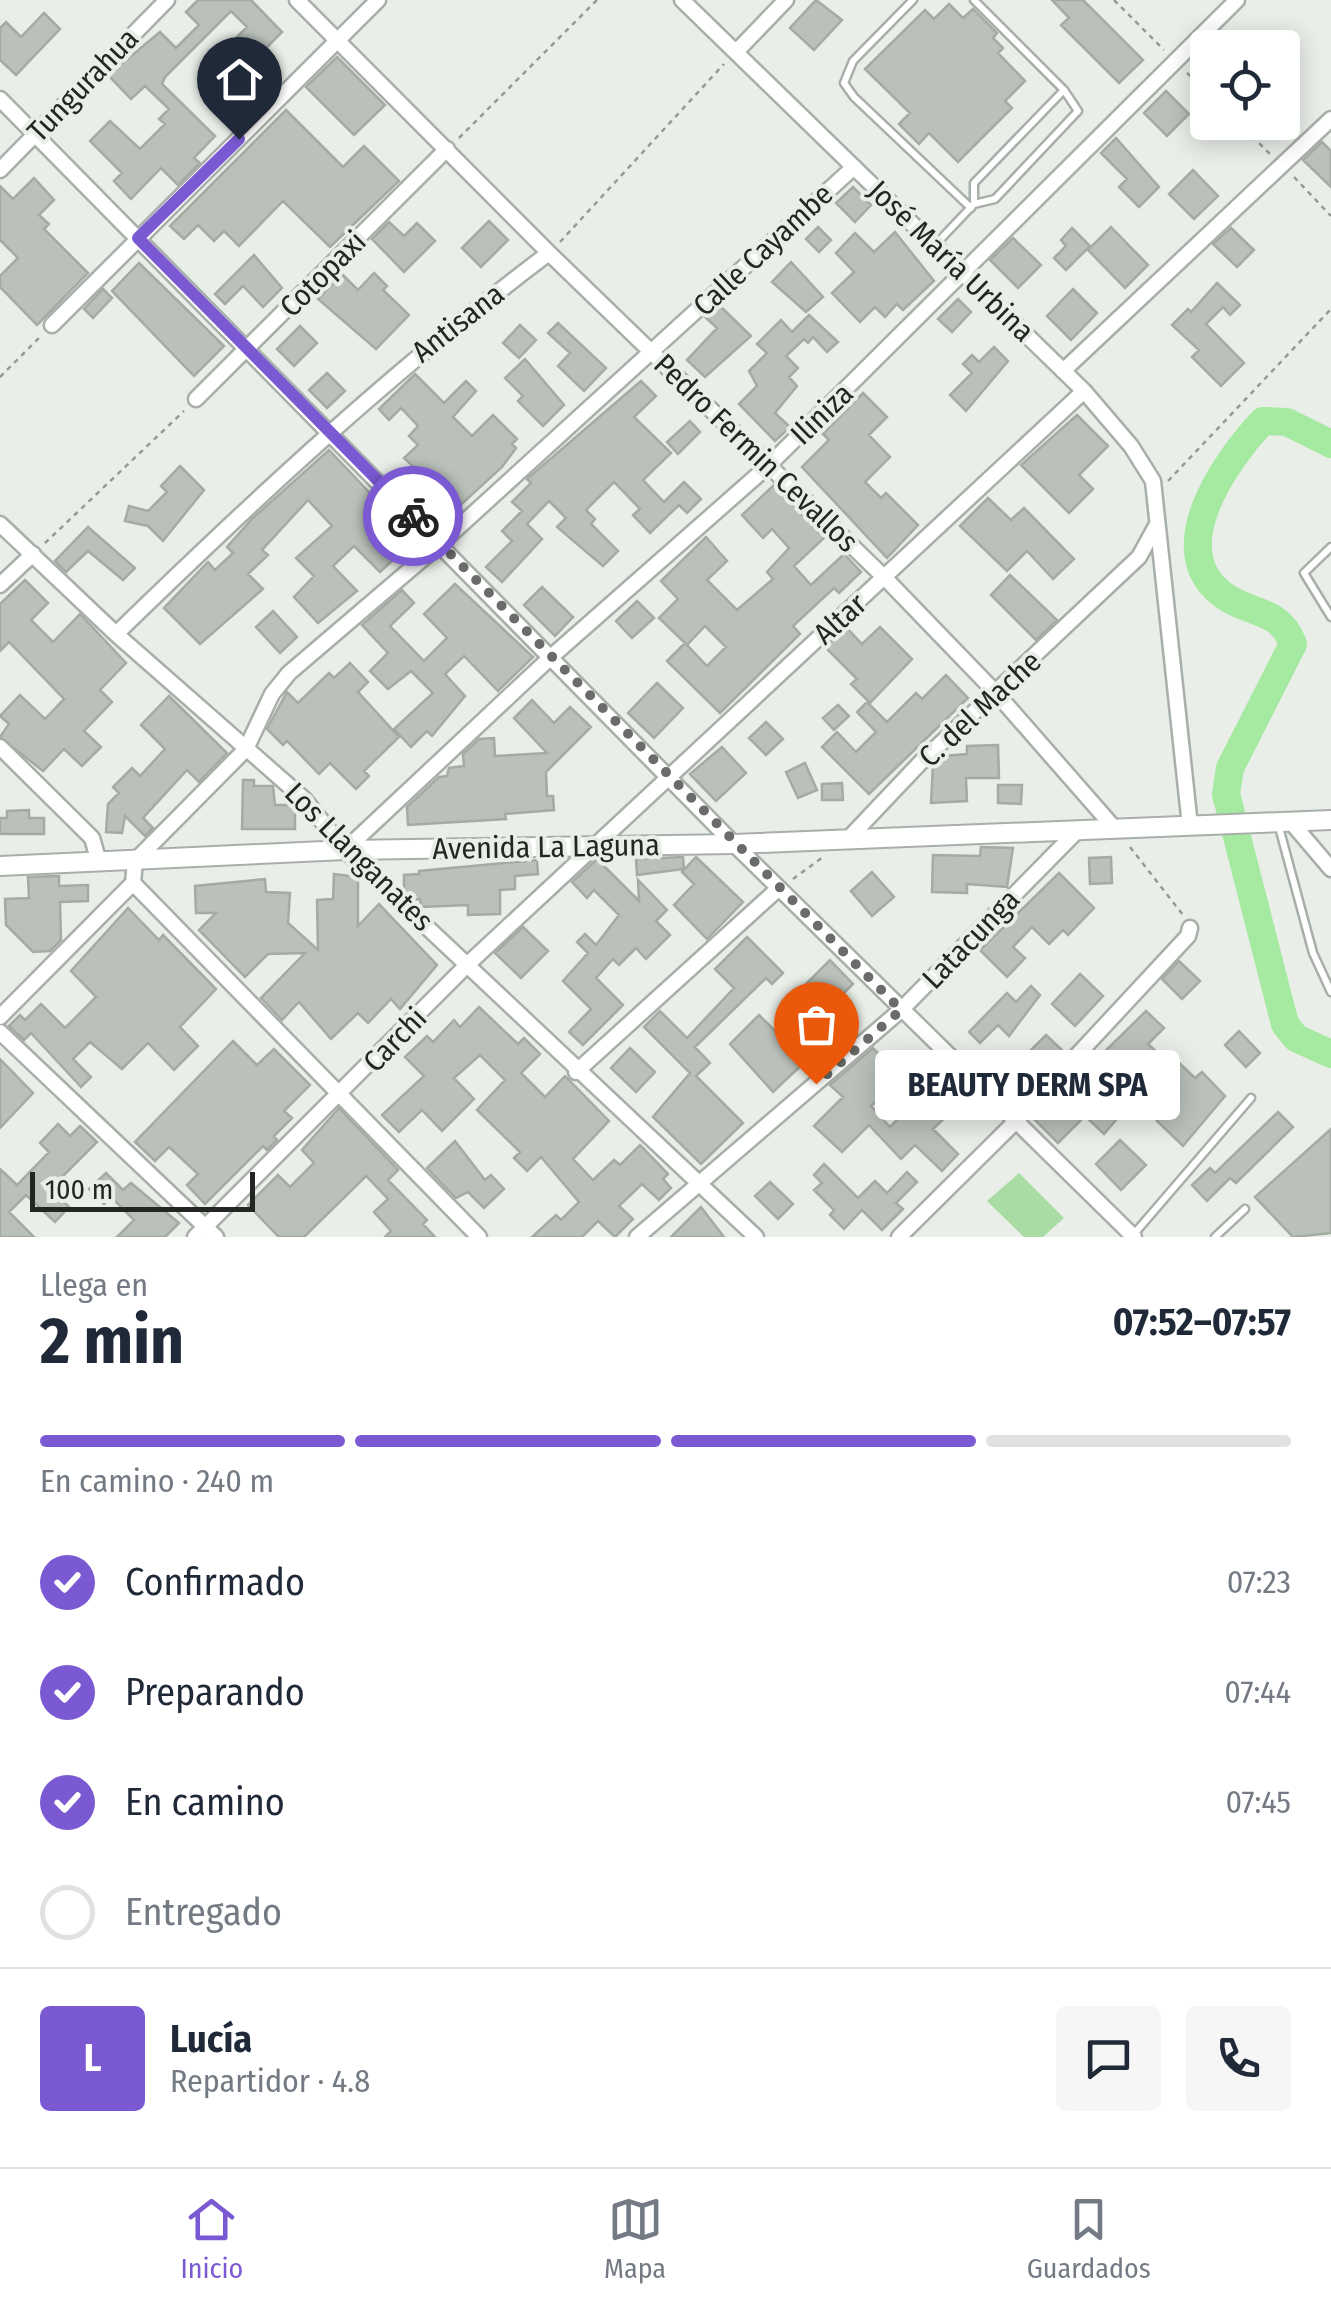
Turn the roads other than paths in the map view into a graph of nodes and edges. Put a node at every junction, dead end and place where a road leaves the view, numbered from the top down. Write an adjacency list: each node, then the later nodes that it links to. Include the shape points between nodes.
1 (167, 0): 14 (street, Tungurahua)
2 (297, 0): 9 (street, Pedro Fermin Cevallos)
3 (378, 0): 9 (street)
4 (682, 0): 10 (street, José María Urbina)
5 (786, 0): 10 (street)
6 (913, 0): 18 (lane, via 853,60 844,83)
7 (974, 0): 11 (lane)
8 (1237, 0): 22 (street, Iliniza)
9 (339, 39): 15 (street, Pedro Fermin Cevallos); 19 (street)
10 (736, 52): 16 (street, José María Urbina)
11 (1064, 90): 18 (lane, via 974,184); 18 (lane, via 1076,116 995,199)
12 (0, 99): 14 (street)
13 (1331, 119): 26 (street)
14 (36, 134): 17 (street, Tungurahua); 19 (street)
15 (447, 149): 21 (street, Pedro Fermin Cevallos); 24 (street, Cotopaxi)
16 (854, 166): 20 (street, José María Urbina); 25 (street, Calle Cayambe)
17 (0, 170)
18 (973, 206): 20 (lane)
19 (138, 238): 23 (street); 24 (street)
20 (936, 244): 22 (street, José María Urbina)
21 (549, 253): 25 (street, Pedro Fermin Cevallos); 29 (street, Antisana)
22 (966, 273): 26 (street, José María Urbina); 30 (street, Iliniza)
23 (52, 325)
24 (248, 350): 28 (street, Cotopaxi); 29 (street)
25 (653, 352): 30 (street, Pedro Fermin Cevallos); 33 (street, Calle Cayambe)
26 (1063, 371): 27 (street, José María Urbina)
27 (1084, 391): 32 (street, José María Urbina, via 1153,482); 36 (street, Altar)
28 (196, 400)
29 (327, 431): 33 (street); 39 (street, Antisana)
30 (768, 466): 36 (street, Pedro Fermin Cevallos); 40 (street, Iliniza)
31 (0, 524): 35 (street, Los Llanganates)
32 (1156, 526): 41 (street, C. del Mache, via 1139,556); 47 (street)
33 (440, 544): 40 (street); 43 (street, Calle Cayambe, via 289,673)
34 (1331, 547): 38 (lane, via 1304,573)
35 (33, 554): 37 (street); 39 (street, Los Llanganates)
36 (885, 578): 41 (street, Pedro Fermin Cevallos); 44 (street, Altar)
37 (0, 585)
38 (1331, 617)
39 (116, 634): 43 (street, Los Llanganates)
40 (551, 657): 44 (street); 53 (street, Iliniza)
41 (997, 694): 48 (street, Pedro Fermin Cevallos); 50 (street, C. del Mache)
42 (0, 746): 54 (street, via 92,838)
43 (246, 749): 53 (street, Los Llanganates, via 304,799); 55 (street, Calle Cayambe)
44 (668, 775): 51 (street); 52 (street, Altar)
45 (1331, 820): 46 (street, Avenida La Laguna)
46 (1278, 823): 47 (street, Avenida La Laguna); 57 (street); 62 (lane, via 1313,953)
47 (1190, 826): 48 (street, Avenida La Laguna)
48 (1116, 830): 49 (street, Avenida La Laguna)
49 (1075, 833): 50 (street, Avenida La Laguna); 63 (street, Latacunga)
50 (849, 838): 51 (street, Avenida La Laguna)
51 (734, 844): 52 (street, Avenida La Laguna); 59 (street)
52 (596, 846): 53 (street, Avenida La Laguna); 61 (street, Carchi)
53 (345, 850): 55 (street, Avenida La Laguna); 61 (street, Los Llanganates)
54 (100, 862): 55 (street, Avenida La Laguna); 56 (street, Avenida La Laguna)
55 (135, 862): 58 (street)
56 (0, 866)
57 (1331, 869)
58 (133, 883): 64 (street); 67 (street)
59 (779, 888): 63 (street); 66 (street)
60 (1190, 928): 69 (street)
61 (468, 964): 66 (street, Los Llanganates); 67 (street, Carchi)
62 (1331, 992)
63 (901, 1010): 69 (street); 70 (street, Latacunga)
64 (0, 1017)
65 (0, 1032): 72 (street)
66 (576, 1072): 70 (street, Los Llanganates)
67 (339, 1098): 72 (street, Carchi); 74 (street)
68 (1251, 1098): 73 (lane)
69 (1014, 1122): 73 (street); 77 (street)
70 (702, 1183): 75 (street, Latacunga); 76 (street, Los Llanganates)
71 (1245, 1210): 78 (lane)
72 (206, 1234)
73 (1133, 1236)
74 (479, 1237)
75 (637, 1237)
76 (756, 1237)
77 (898, 1237)
78 (1215, 1237)

